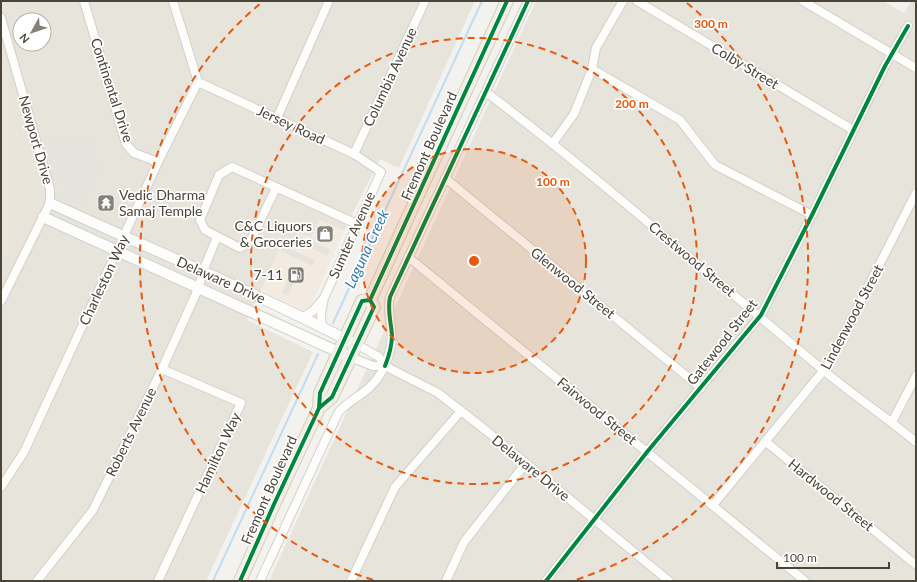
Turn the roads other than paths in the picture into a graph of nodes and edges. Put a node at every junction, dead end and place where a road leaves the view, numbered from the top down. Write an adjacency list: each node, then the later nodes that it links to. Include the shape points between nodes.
1 (84, 1): 21 (street, Continental Drive, via 126,144 134,153)
2 (173, 1): 15 (street)
3 (329, 1): 17 (street)
4 (426, 1): 20 (street, Columbia Avenue)
5 (508, 1): 38 (main road, Fremont Boulevard)
6 (528, 1): 16 (street, Fremont Boulevard)
7 (623, 1): 14 (street, via 596,48)
8 (637, 1): 18 (street, Colby Street)
9 (802, 1): 12 (street)
10 (1, 18): 26 (street, Newport Drive, via 50,189)
11 (908, 26): 12 (street, Gatewood Street)
12 (892, 54): 13 (street); 18 (street, Gatewood Street)
13 (916, 68)
14 (592, 69): 19 (street, via 574,114); 27 (street, via 680,120 714,165)
15 (198, 82): 17 (street, Jersey Road); 21 (street, Charleston Way)
16 (486, 92): 19 (street, Crestwood Street); 23 (street, Fremont Boulevard)
17 (277, 118): 20 (street, Jersey Road)
18 (853, 130): 27 (street, Gatewood Street)
19 (553, 144): 39 (street, Crestwood Street)
20 (354, 154): 22 (street, Jersey Road)
21 (158, 162): 31 (street, Charleston Way)
22 (381, 172): 29 (street, Sumter Avenue)
23 (445, 178): 33 (street, Fremont Boulevard); 50 (street, Glenwood Street)
24 (276, 188): 29 (street); 30 (street, via 251,240 240,248); 30 (street, via 232,167 219,174 200,220 205,230)
25 (916, 193): 48 (street, Lindenwood Street)
26 (50, 203): 28 (street, Newport Drive); 31 (street, Delaware Drive)
27 (812, 216): 39 (street, Gatewood Street)
28 (43, 217): 32 (street, Delaware Drive); 37 (street, Newport Drive)
29 (357, 224): 36 (street, Sumter Avenue)
30 (217, 237): 34 (street, Roberts Avenue)
31 (124, 238): 32 (street, Charleston Way); 34 (street, Delaware Drive)
32 (118, 250): 35 (street, Delaware Drive); 58 (street, Charleston Way, via 24,452)
33 (408, 257): 46 (street, Fremont Boulevard, via 388,305 392,334); 56 (street, Fairwood Street)
34 (203, 271): 35 (street, Roberts Avenue); 40 (street, Delaware Drive)
35 (199, 287): 44 (street, Delaware Drive); 47 (street, Roberts Avenue)
36 (324, 298): 40 (street, Sumter Avenue, via 313,311); 41 (street, Sumter Avenue, via 320,314)
37 (1, 300)
38 (370, 300): 42 (main road, Fremont Boulevard, via 362,301); 43 (main road, Fremont Boulevard, via 374,307)
39 (761, 315): 48 (street, Crestwood Street); 50 (street, Gatewood Street)
40 (303, 317): 41 (street, Delaware Drive)
41 (322, 326): 42 (street, Delaware Drive)
42 (345, 338): 43 (street, Delaware Drive); 44 (main road, Fremont Boulevard)
43 (356, 344): 45 (main road, Fremont Boulevard); 46 (street, Delaware Drive, via 379,357)
44 (338, 351): 45 (street, Delaware Drive); 51 (main road, Fremont Boulevard, via 320,393)
45 (350, 357): 46 (street, Delaware Drive, via 373,366); 51 (main road, Fremont Boulevard, via 332,398)
46 (385, 366): 52 (street, Delaware Drive, via 428,386); 65 (street, Fremont Boulevard, via 371,386 348,402 338,413)
47 (162, 369): 62 (street, Roberts Avenue, via 92,510); 63 (street, Hamilton Way, via 241,403)
48 (824, 371): 53 (street, Crestwood Street); 54 (street, Lindenwood Street)
49 (916, 376): 53 (street)
50 (701, 388): 56 (street, Gatewood Street)
51 (319, 408): 64 (main road, Fremont Boulevard)
52 (461, 411): 57 (street, Delaware Drive); 66 (street, via 395,487)
53 (892, 422): 55 (street, Crestwood Street)
54 (765, 441): 59 (street, Lindenwood Street); 61 (street, Hardwood Street)
55 (916, 442)
56 (648, 452): 59 (street, Fairwood Street); 60 (street, Gatewood Street)
57 (526, 463): 60 (street, Delaware Drive); 67 (street, via 464,542)
58 (1, 487)
59 (713, 506): 70 (street, Fairwood Street)
60 (594, 519): 68 (street, Gatewood Street); 69 (street, Delaware Drive)
61 (916, 565)
62 (37, 581)
63 (158, 581)
64 (240, 581)
65 (260, 581)
66 (351, 581)
67 (446, 581)
68 (546, 581)
69 (669, 581)
70 (805, 581)

